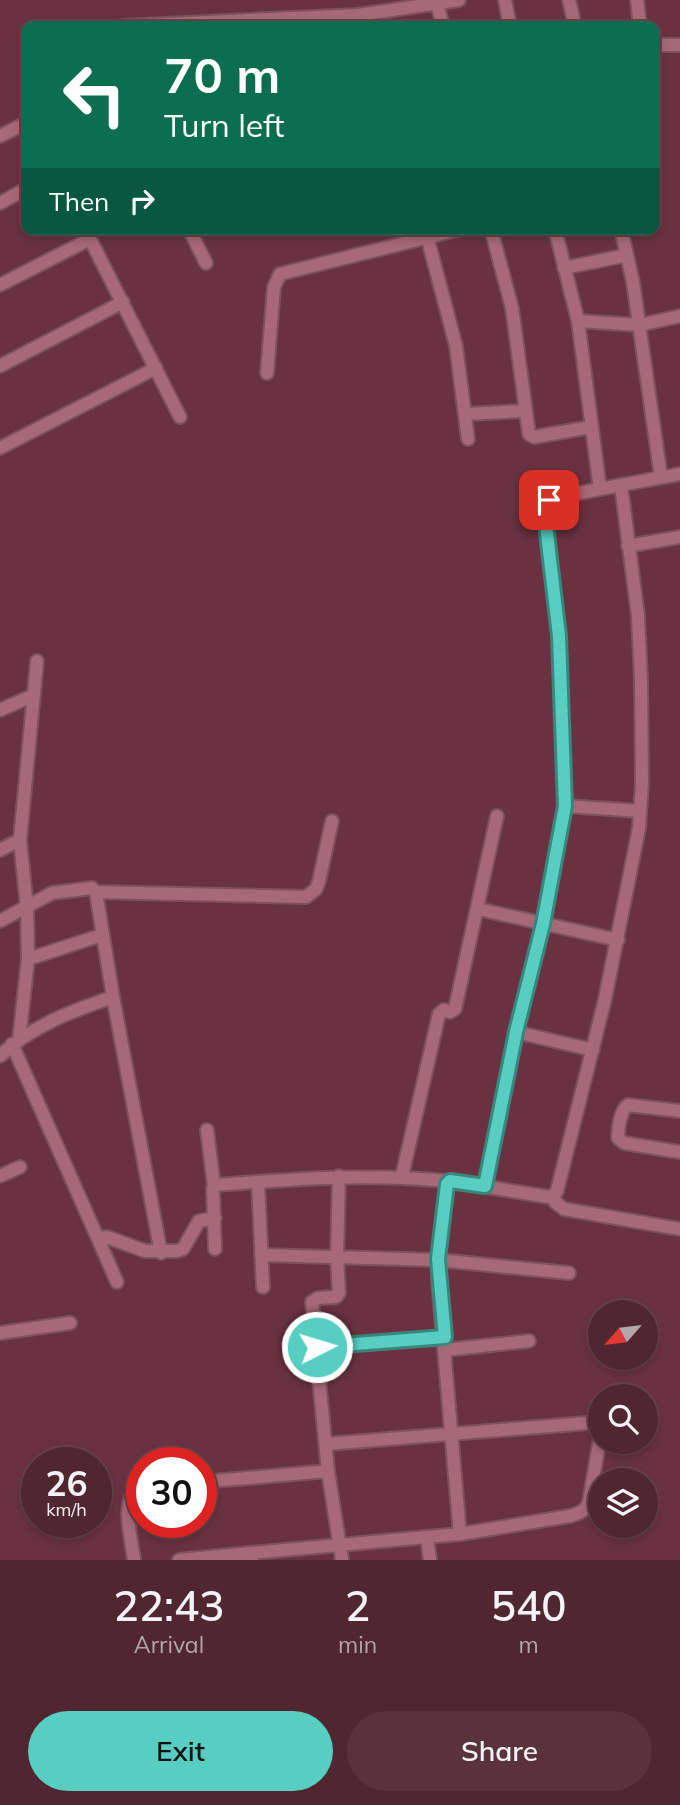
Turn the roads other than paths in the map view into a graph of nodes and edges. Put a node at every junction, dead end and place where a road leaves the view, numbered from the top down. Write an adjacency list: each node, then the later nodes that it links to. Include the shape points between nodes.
1 (459, 0): 5 (street)
2 (505, 0): 9 (street)
3 (569, 0): 10 (street)
4 (637, 0): 11 (street)
5 (437, 4): 7 (street); 8 (street)
6 (335, 21): 7 (street)
7 (361, 21)
8 (442, 21)
9 (509, 21)
10 (574, 21)
11 (639, 21)
12 (660, 45): 13 (street)
13 (680, 45)
14 (21, 126): 15 (street)
15 (0, 136)
16 (21, 192): 17 (street)
17 (0, 203)
18 (86, 235): 29 (street)
19 (89, 235): 30 (street)
20 (192, 235): 27 (street)
21 (432, 235): 25 (street)
22 (494, 235): 37 (street, via 512,307)
23 (556, 235): 28 (street)
24 (622, 235): 26 (street)
25 (427, 236): 36 (street, via 280,274 274,287); 38 (street, via 456,346)
26 (627, 254): 28 (street); 33 (street)
27 (206, 263)
28 (564, 268): 32 (street)
29 (0, 285)
30 (123, 302): 34 (street); 35 (street)
31 (680, 316): 33 (street)
32 (578, 321): 33 (street); 40 (street)
33 (639, 326): 44 (street)
34 (0, 366)
35 (156, 368): 39 (street); 42 (street)
36 (267, 373)
37 (525, 411): 38 (street); 40 (street, via 530,436)
38 (466, 414): 41 (street)
39 (180, 417)
40 (591, 427): 46 (street)
41 (468, 439)
42 (0, 448)
43 (680, 474): 44 (street)
44 (660, 477): 45 (street)
45 (621, 485): 46 (street); 48 (street)
46 (600, 489): 52 (street, via 554,498 544,508 559,636)
47 (680, 537): 48 (street)
48 (628, 546): 53 (street, via 642,681)
49 (37, 661): 50 (street)
50 (34, 695): 51 (street); 56 (street)
51 (0, 710)
52 (565, 806): 53 (street); 62 (street)
53 (640, 811): 64 (street)
54 (497, 816): 60 (street)
55 (332, 821): 58 (street, via 319,881 306,897)
56 (20, 840): 57 (street); 59 (street)
57 (0, 850)
58 (96, 892): 59 (street, via 92,888 52,893); 63 (street)
59 (27, 908): 61 (street); 65 (street)
60 (478, 909): 62 (street); 77 (street, via 455,1009 439,1014)
61 (0, 921)
62 (543, 924): 64 (street); 67 (street)
63 (103, 935): 65 (street); 66 (street)
64 (618, 940): 69 (street)
65 (28, 959): 68 (street)
66 (113, 997): 68 (street); 87 (street)
67 (516, 1032): 69 (street); 81 (street)
68 (15, 1042): 70 (street); 85 (street)
69 (593, 1050): 82 (street)
70 (0, 1056)
71 (680, 1111): 73 (street, via 628,1105 618,1133 624,1143)
72 (207, 1130): 80 (street)
73 (680, 1152)
74 (20, 1167): 75 (street)
75 (0, 1176)
76 (339, 1176): 77 (street); 79 (street); 89 (street)
77 (402, 1176): 78 (street)
78 (448, 1181): 81 (street); 90 (street)
79 (258, 1182): 80 (street); 88 (street)
80 (214, 1186): 83 (street)
81 (485, 1186): 82 (street)
82 (554, 1195): 84 (street, via 564,1209)
83 (215, 1218): 86 (street); 87 (street, via 199,1221 183,1249)
84 (680, 1229)
85 (98, 1238): 87 (street); 92 (street)
86 (215, 1249)
87 (161, 1253)
88 (261, 1255): 89 (street); 93 (street)
89 (337, 1257): 90 (street); 98 (street, via 338,1296 312,1301)
90 (438, 1259): 91 (street); 97 (street)
91 (569, 1273)
92 (117, 1282)
93 (263, 1287)
94 (70, 1323): 95 (street)
95 (0, 1333)
96 (529, 1341): 97 (street)
97 (445, 1344): 98 (street); 100 (street)
98 (317, 1347): 101 (street)
99 (588, 1423): 100 (street)
100 (453, 1433): 101 (street); 105 (street)
101 (326, 1444): 103 (street)
102 (597, 1454): 105 (street, via 589,1502 583,1511)
103 (328, 1471): 104 (street); 108 (street)
104 (217, 1481)
105 (460, 1534): 107 (street)
106 (132, 1538): 110 (street)
107 (426, 1538): 108 (street); 113 (street)
108 (341, 1546): 109 (street); 112 (street)
109 (251, 1557): 111 (street)
110 (134, 1560)
111 (179, 1560)
112 (342, 1560)
113 (430, 1560)

